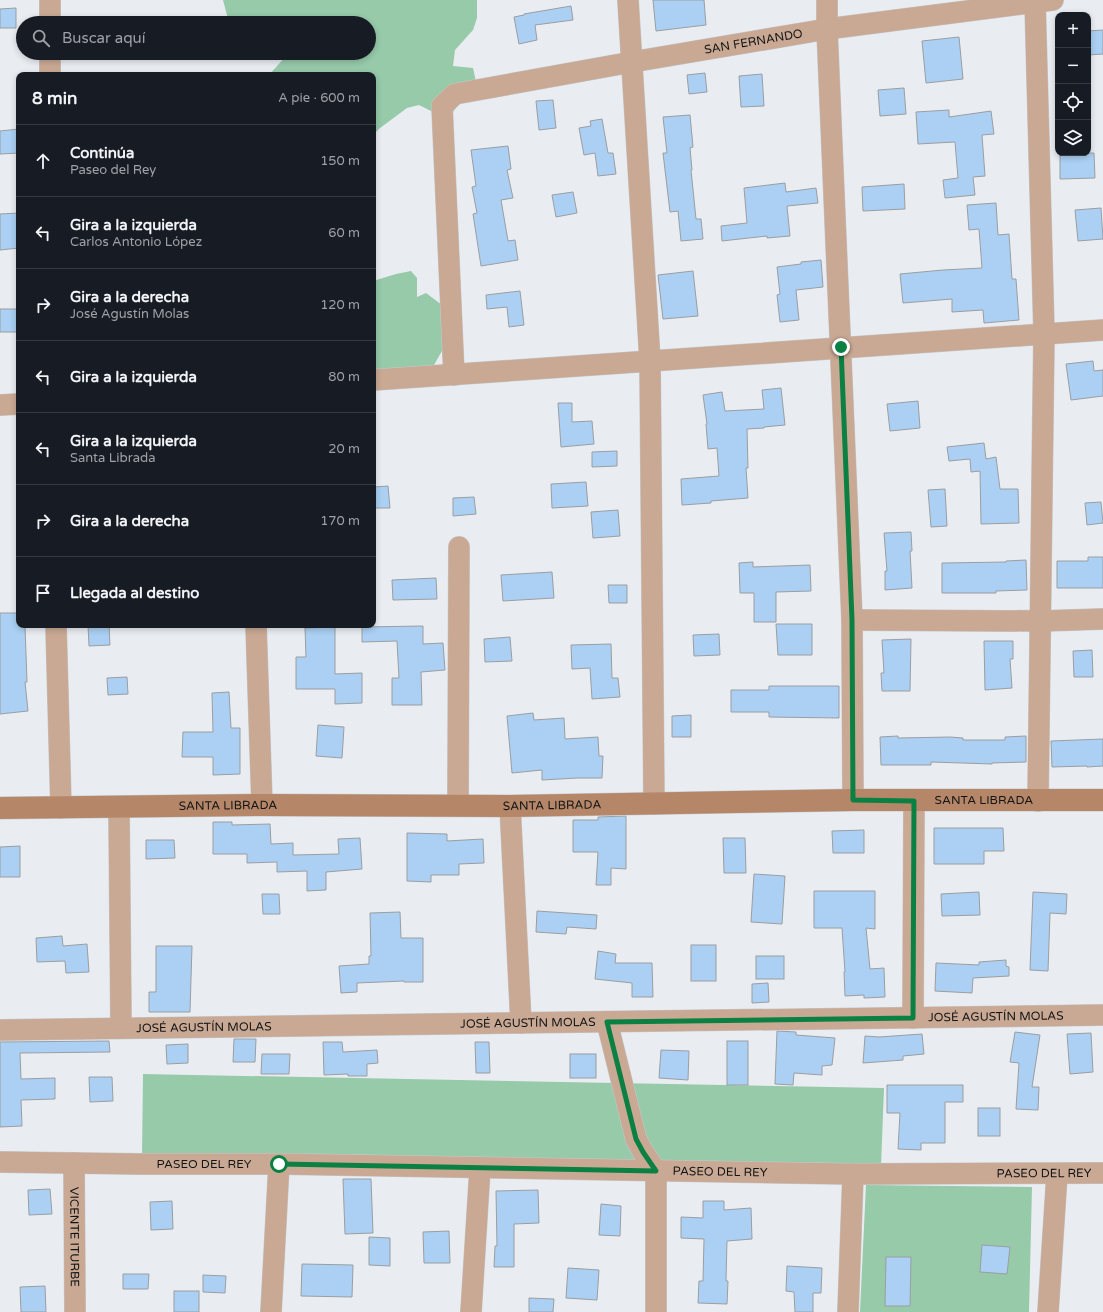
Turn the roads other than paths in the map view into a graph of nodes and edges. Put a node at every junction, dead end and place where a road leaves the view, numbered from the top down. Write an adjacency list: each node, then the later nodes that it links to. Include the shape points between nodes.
1 (50, 0): 5 (street)
2 (628, 0): 8 (street)
3 (827, 0): 6 (street)
4 (1041, 1): 6 (street, SAN FERNANDO); 11 (street)
5 (50, 16)
6 (827, 29): 8 (street, SAN FERNANDO); 12 (street)
7 (50, 60): 9 (street)
8 (632, 62): 13 (street); 14 (street, SAN FERNANDO, via 455,94 442,106)
9 (50, 72)
10 (1103, 330): 11 (street)
11 (1044, 333): 12 (street); 21 (street)
12 (841, 347): 13 (street); 20 (street)
13 (650, 361): 14 (street); 28 (street)
14 (454, 375): 15 (street)
15 (376, 380)
16 (16, 404): 17 (street)
17 (0, 405)
18 (459, 547): 30 (street)
19 (1103, 619): 21 (street)
20 (852, 620): 21 (street); 24 (street)
21 (1041, 621): 27 (street)
22 (56, 628): 33 (street)
23 (256, 628): 29 (street)
24 (853, 800): 26 (street, SANTA LIBRADA); 28 (street, SANTA LIBRADA)
25 (1103, 800): 27 (street, SANTA LIBRADA)
26 (914, 801): 27 (street, SANTA LIBRADA); 36 (street)
27 (1038, 801)
28 (654, 804): 31 (street, SANTA LIBRADA)
29 (262, 805): 30 (street, SANTA LIBRADA); 34 (street, SANTA LIBRADA)
30 (458, 805): 31 (street, SANTA LIBRADA)
31 (510, 806): 38 (street)
32 (0, 808): 33 (street, SANTA LIBRADA)
33 (61, 808): 34 (street, SANTA LIBRADA)
34 (119, 808): 39 (street)
35 (1103, 1015): 36 (street, JOSÉ AGUSTÍN MOLAS)
36 (913, 1018): 37 (street, JOSÉ AGUSTÍN MOLAS)
37 (607, 1022): 38 (street, JOSÉ AGUSTÍN MOLAS); 45 (street, via 636,1139)
38 (521, 1023): 39 (street, JOSÉ AGUSTÍN MOLAS)
39 (121, 1028): 40 (street, JOSÉ AGUSTÍN MOLAS)
40 (0, 1030)
41 (0, 1162): 42 (street, PASEO DEL REY)
42 (74, 1163): 43 (street, PASEO DEL REY); 49 (street, VICENTE ITURBE)
43 (279, 1164): 44 (street, PASEO DEL REY); 50 (street)
44 (480, 1168): 45 (street, PASEO DEL REY); 51 (street)
45 (656, 1171): 47 (street, PASEO DEL REY); 52 (street)
46 (1103, 1173): 48 (street, PASEO DEL REY)
47 (853, 1174): 48 (street, PASEO DEL REY); 53 (street)
48 (1057, 1174): 54 (street)
49 (76, 1312)
50 (271, 1312)
51 (471, 1312)
52 (656, 1312)
53 (848, 1312)
54 (1048, 1312)

